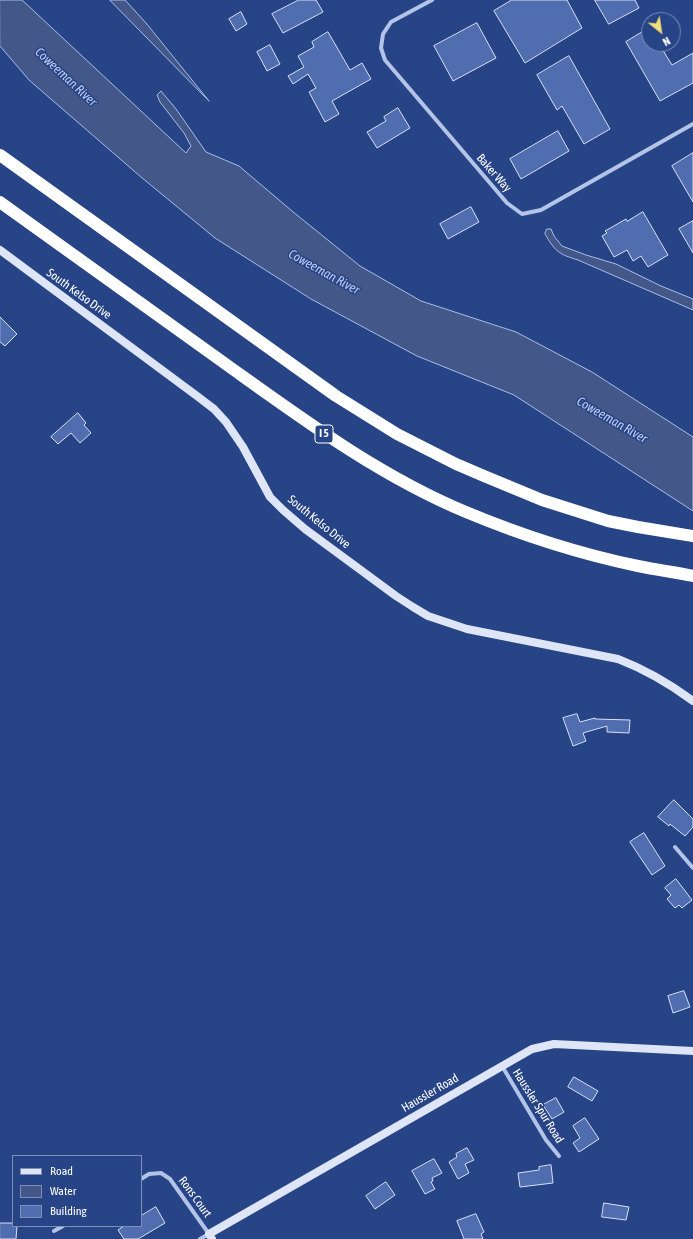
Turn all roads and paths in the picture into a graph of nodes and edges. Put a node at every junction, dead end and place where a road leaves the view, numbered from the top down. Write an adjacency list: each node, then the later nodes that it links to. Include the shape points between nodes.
1 (432, 0): 2 (street, Baker Way, via 391,22 383,34 381,48 385,60 507,203 522,214 541,210)
2 (693, 124)
3 (0, 155): 6 (highway, via 336,396 397,434 463,467 542,500 608,521)
4 (0, 202): 7 (highway, I 5, via 322,433 392,476 466,512 541,540 639,567)
5 (0, 250): 8 (main road, South Kelso Drive, via 214,409 236,436 270,497 305,529 396,596 428,616 467,628 618,659 634,665)
6 (691, 536)
7 (693, 576)
8 (693, 701)
9 (675, 847): 10 (street)
10 (693, 868)
11 (693, 1051): 12 (main road, Haussler Road, via 554,1044 532,1049)
12 (502, 1066): 13 (street, Haussler Spur Road, via 546,1140); 17 (main road, Haussler Road)
13 (559, 1156)
14 (142, 1178): 17 (street, Rons Court, via 149,1174 161,1173 170,1179)
15 (61, 1227): 16 (street)
16 (54, 1231)
17 (210, 1236): 18 (street, Haussler Road)
18 (200, 1239)

